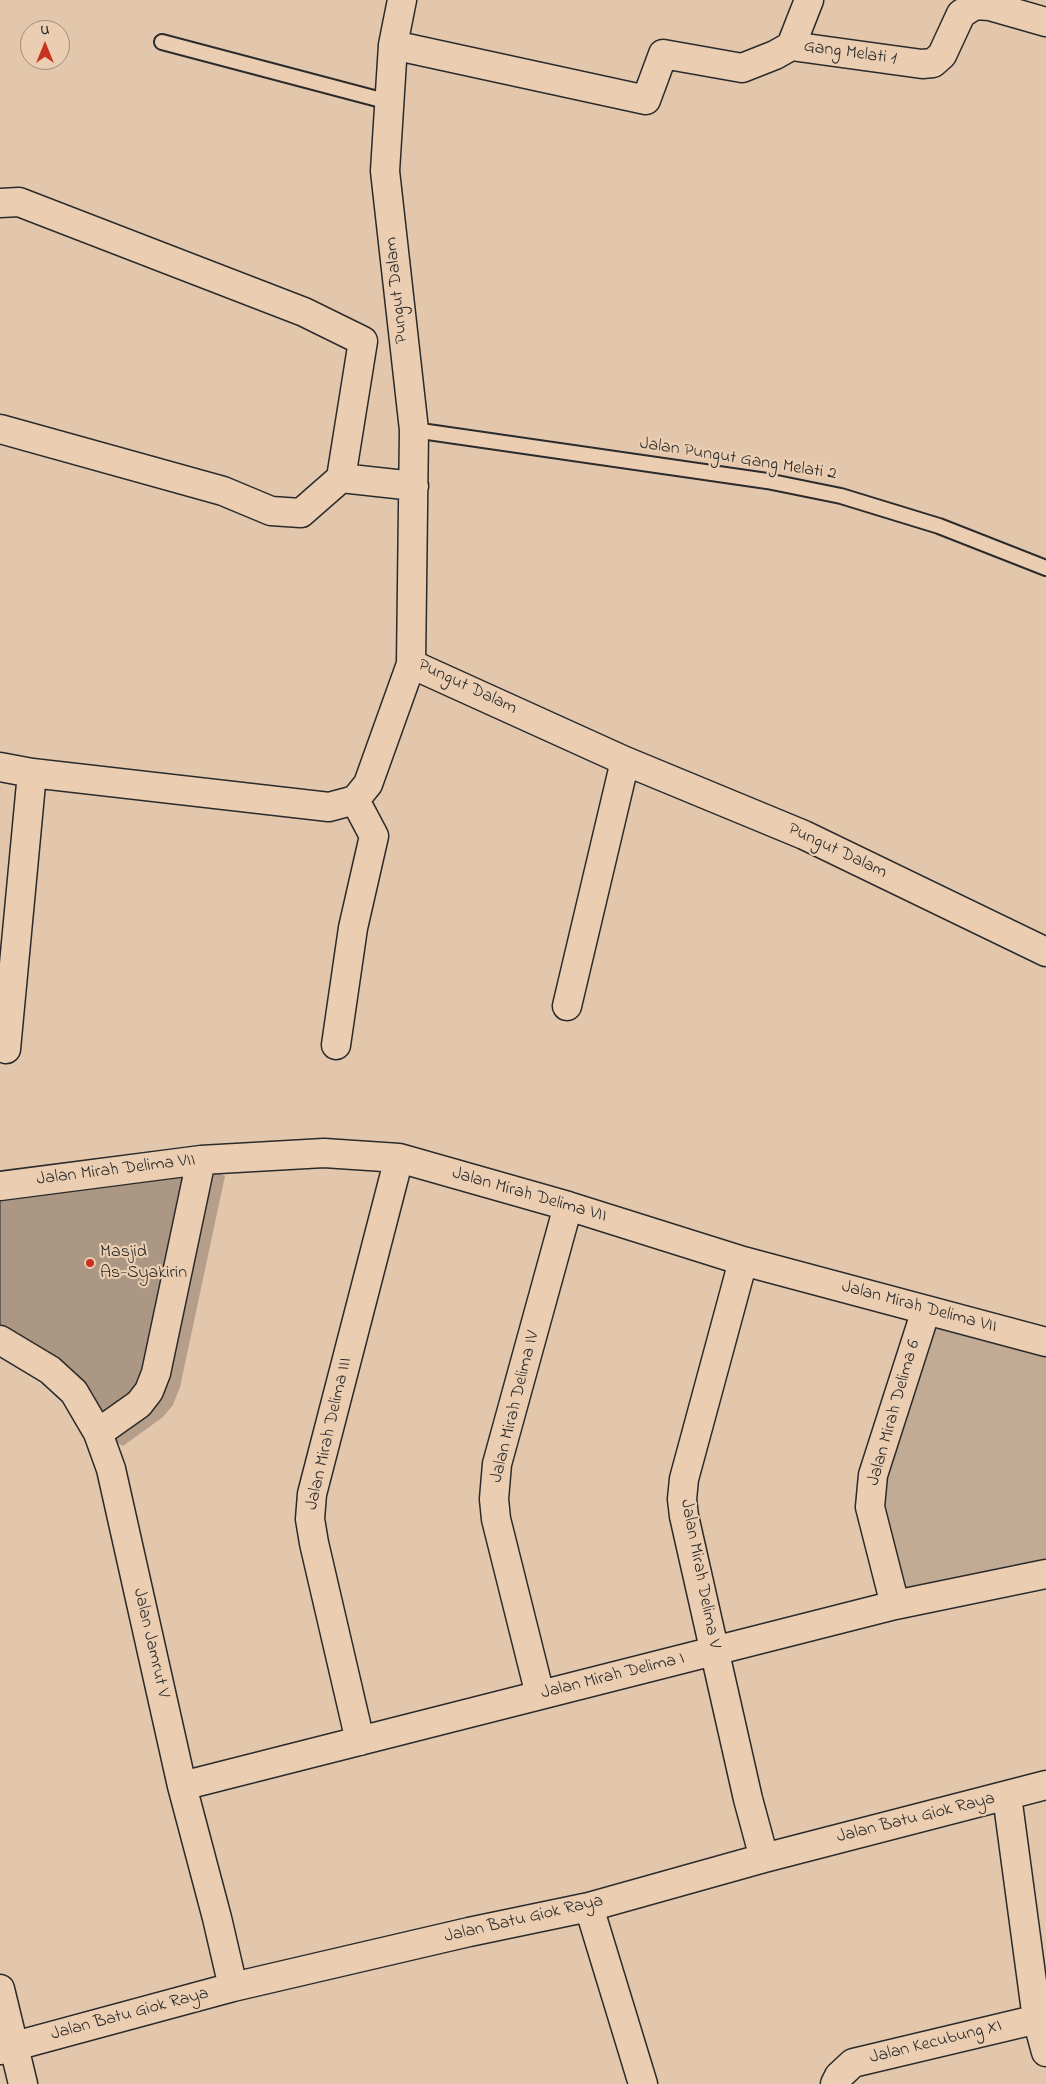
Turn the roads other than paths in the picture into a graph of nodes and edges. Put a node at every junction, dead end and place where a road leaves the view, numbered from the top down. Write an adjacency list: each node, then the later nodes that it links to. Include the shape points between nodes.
1 (402, 0): 5 (street, Pungut Dalam)
2 (808, 0): 6 (street)
3 (1046, 22): 6 (street, Gang Melati 1, via 990,6 975,5 961,14 942,55 933,63)
4 (162, 42): 7 (lane)
5 (393, 45): 6 (street, Gang Melati 1, via 646,100 663,54 742,68); 7 (street, Pungut Dalam)
6 (791, 46)
7 (389, 102): 10 (street, Pungut Dalam, via 385,171)
8 (0, 203): 11 (street, via 19,202 304,312 363,341)
9 (0, 429): 11 (street, via 223,491 270,511 301,512)
10 (414, 430): 12 (street, Pungut Dalam); 13 (lane, Jalan Pungut Gang Melati 2, via 767,481 841,496 940,526)
11 (342, 478): 12 (street)
12 (414, 486): 14 (street, Pungut Dalam)
13 (1046, 568)
14 (411, 664): 15 (street, Pungut Dalam); 18 (street, via 368,784)
15 (624, 761): 19 (street, Pungut Dalam, via 804,835); 20 (street)
16 (0, 767): 17 (street)
17 (32, 773): 18 (street, via 329,807); 22 (street)
18 (355, 800): 21 (street, via 374,836 353,928)
19 (1046, 952)
20 (567, 1006)
21 (336, 1045)
22 (6, 1049)
23 (399, 1158): 24 (street, Jalan Mirah Delima VII, via 324,1153); 26 (street, Jalan Mirah Delima VII); 36 (street, Jalan Mirah Delima III, via 312,1494 310,1520)
24 (201, 1160): 25 (street, Jalan Mirah Delima VII); 31 (street, via 156,1373 149,1391 139,1404)
25 (0, 1186)
26 (568, 1206): 27 (street, Jalan Mirah Delima VII); 35 (street, Jalan Mirah Delima IV, via 498,1464 494,1499 496,1520)
27 (743, 1261): 28 (street, Jalan Mirah Delima VII); 34 (street, Jalan Mirah Delima V, via 684,1479 682,1499)
28 (926, 1310): 30 (street, Jalan Mirah Delima VII); 33 (street, Jalan Mirah Delima 6, via 873,1475 870,1506)
29 (0, 1340): 31 (street, Jalan Jamrut V, via 50,1370 74,1392)
30 (1046, 1342)
31 (98, 1433): 38 (street, Jalan Jamrut V, via 111,1469)
32 (1046, 1574): 33 (street, Jalan Mirah Delima I)
33 (895, 1604): 34 (street, Jalan Mirah Delima I)
34 (714, 1652): 35 (street, Jalan Mirah Delima I); 40 (street, Jalan Mirah Delima V)
35 (540, 1696): 36 (street, Jalan Mirah Delima I)
36 (360, 1741): 38 (street, Jalan Mirah Delima I)
37 (1046, 1785): 39 (street, Jalan Batu Giok Raya)
38 (182, 1786): 42 (street, Jalan Jamrut V)
39 (1007, 1796): 40 (street, Jalan Batu Giok Raya); 44 (street)
40 (764, 1858): 41 (street, Jalan Batu Giok Raya)
41 (589, 1907): 42 (street, Jalan Batu Giok Raya); 48 (street)
42 (233, 1987): 45 (street, Jalan Batu Giok Raya)
43 (0, 1989): 45 (street)
44 (1042, 2018): 46 (street); 49 (street, Jalan Kecubung XI, via 853,2063 839,2076)
45 (6, 2049): 47 (street)
46 (1046, 2052)
47 (24, 2084)
48 (643, 2084)
49 (836, 2084)

